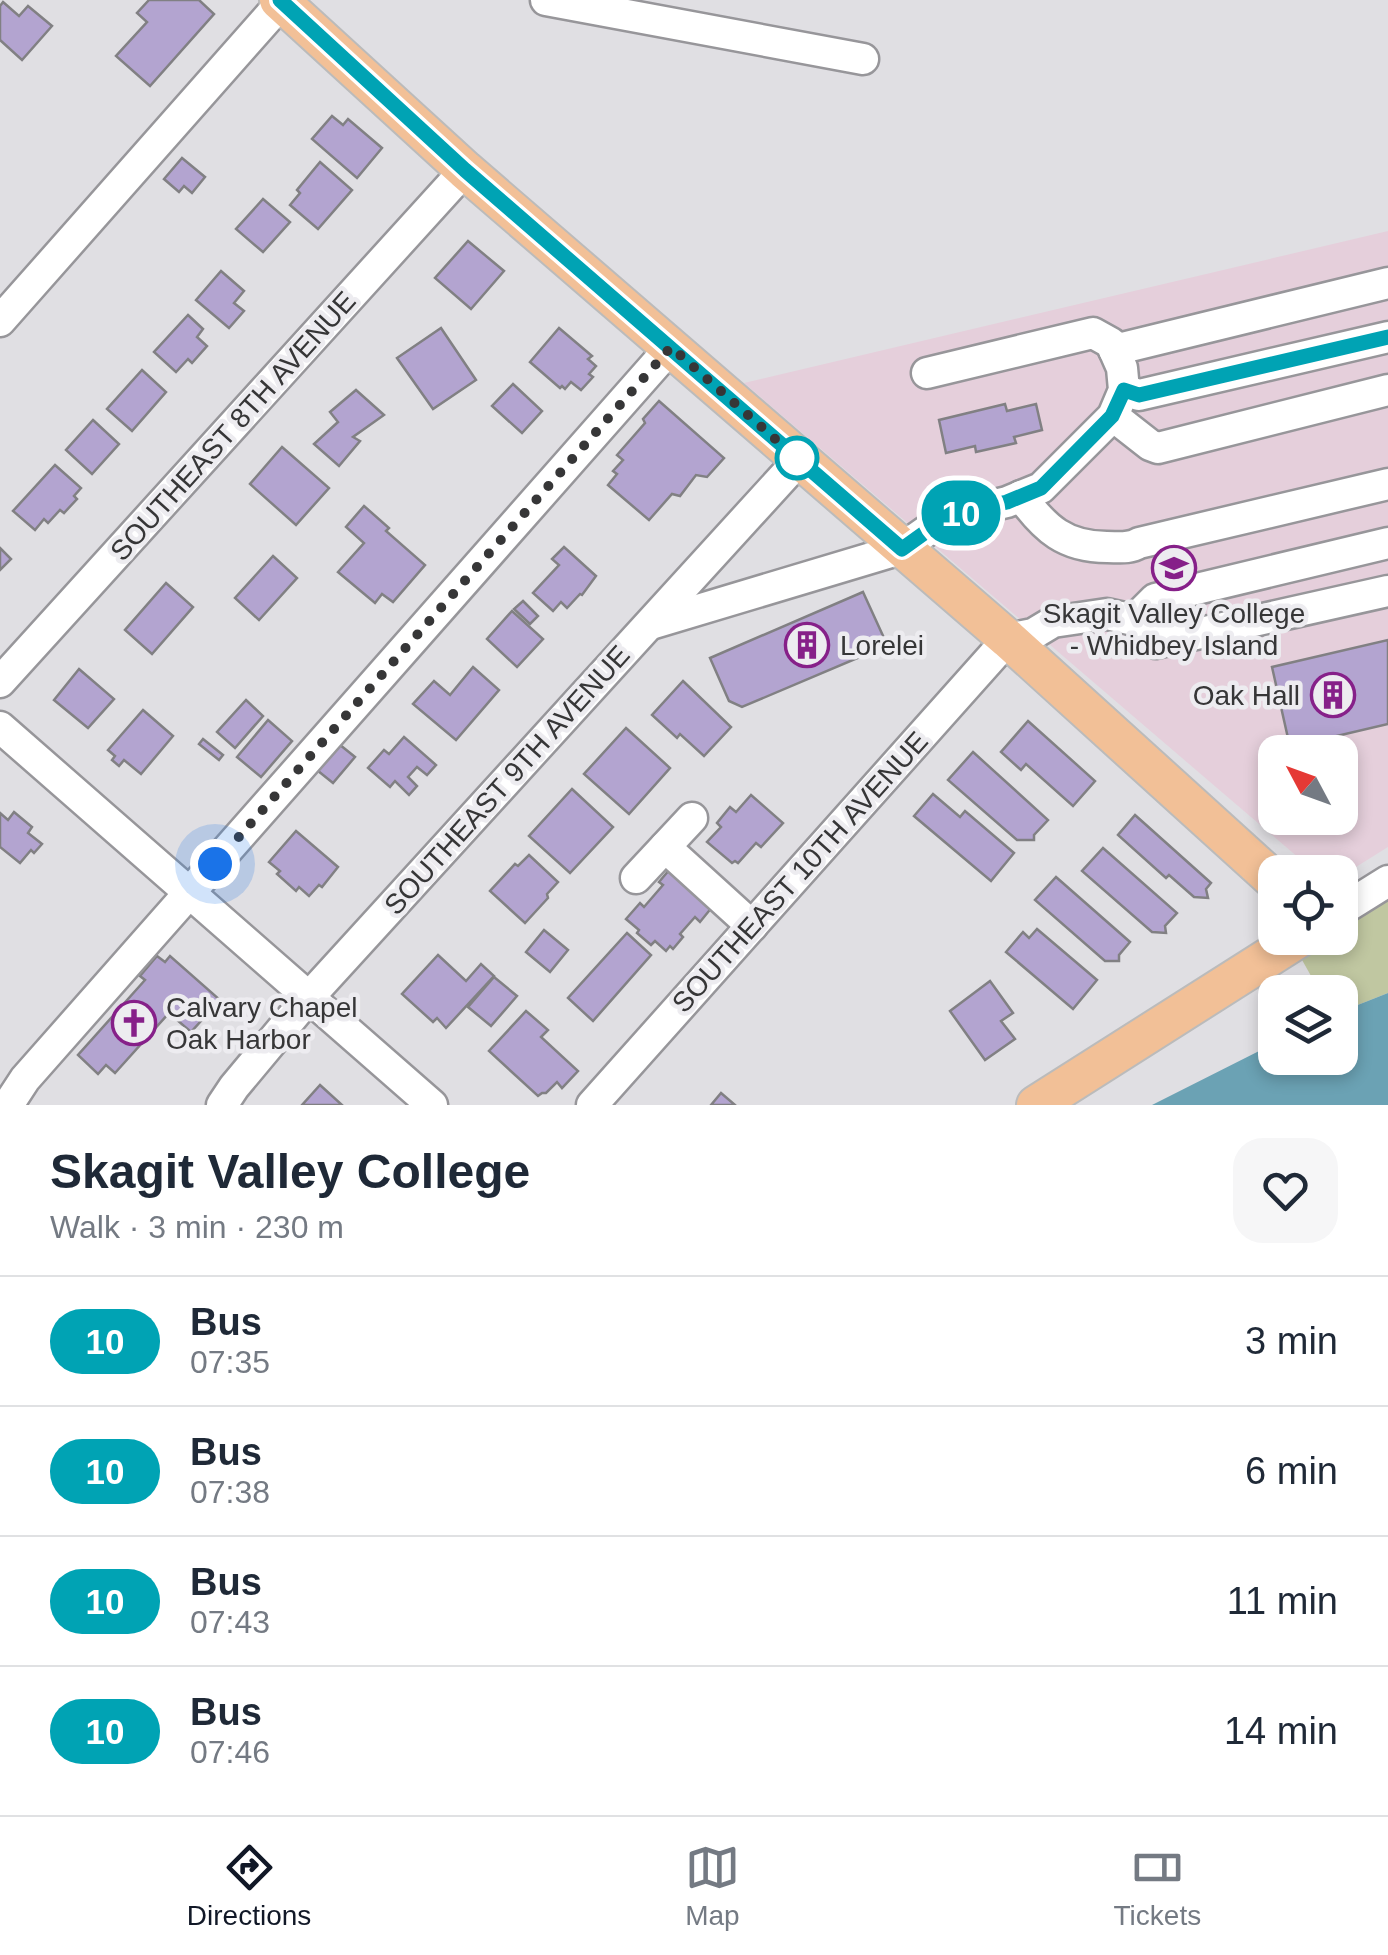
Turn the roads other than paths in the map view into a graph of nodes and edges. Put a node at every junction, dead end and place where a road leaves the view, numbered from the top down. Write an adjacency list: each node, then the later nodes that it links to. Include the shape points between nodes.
1 (546, 0): 3 (street)
2 (281, 1): 4 (main road); 6 (street)
3 (863, 59)
4 (465, 170): 8 (main road); 22 (street, SOUTHEAST 8TH AVENUE)
5 (1388, 283): 9 (street)
6 (0, 321)
7 (1388, 337): 12 (street)
8 (671, 347): 13 (main road); 29 (street)
9 (1114, 350): 10 (street, via 1093,333); 12 (street, via 1122,368)
10 (926, 373)
11 (1388, 390): 12 (street, via 1158,448)
12 (1118, 403): 15 (street, via 1041,488)
13 (799, 460): 17 (main road); 20 (street, SOUTHEAST 9TH AVENUE)
14 (1388, 484): 15 (street, via 1132,547 1087,547 1060,537)
15 (1021, 496): 17 (street, via 948,516)
16 (1388, 543): 19 (street, via 1155,599)
17 (902, 549): 20 (street); 21 (main road)
18 (1388, 591): 19 (street, via 1156,643)
19 (1134, 620): 21 (street, via 1108,614 1052,622)
20 (648, 625): 33 (street, SOUTHEAST 9TH AVENUE)
21 (1008, 639): 26 (main road); 31 (street, SOUTHEAST 10TH AVENUE)
22 (0, 682)
23 (0, 727): 29 (street)
24 (692, 818): 25 (street)
25 (665, 847): 27 (street); 31 (street)
26 (1258, 867)
27 (636, 878)
28 (1388, 881): 30 (street)
29 (190, 892): 33 (street); 34 (street)
30 (1358, 900)
31 (752, 926): 37 (street, SOUTHEAST 10TH AVENUE)
32 (1272, 955): 38 (main road)
33 (309, 997): 35 (street, SOUTHEAST 9TH AVENUE); 36 (street)
34 (8, 1105)
35 (222, 1105)
36 (432, 1105)
37 (592, 1105)
38 (1036, 1105)

